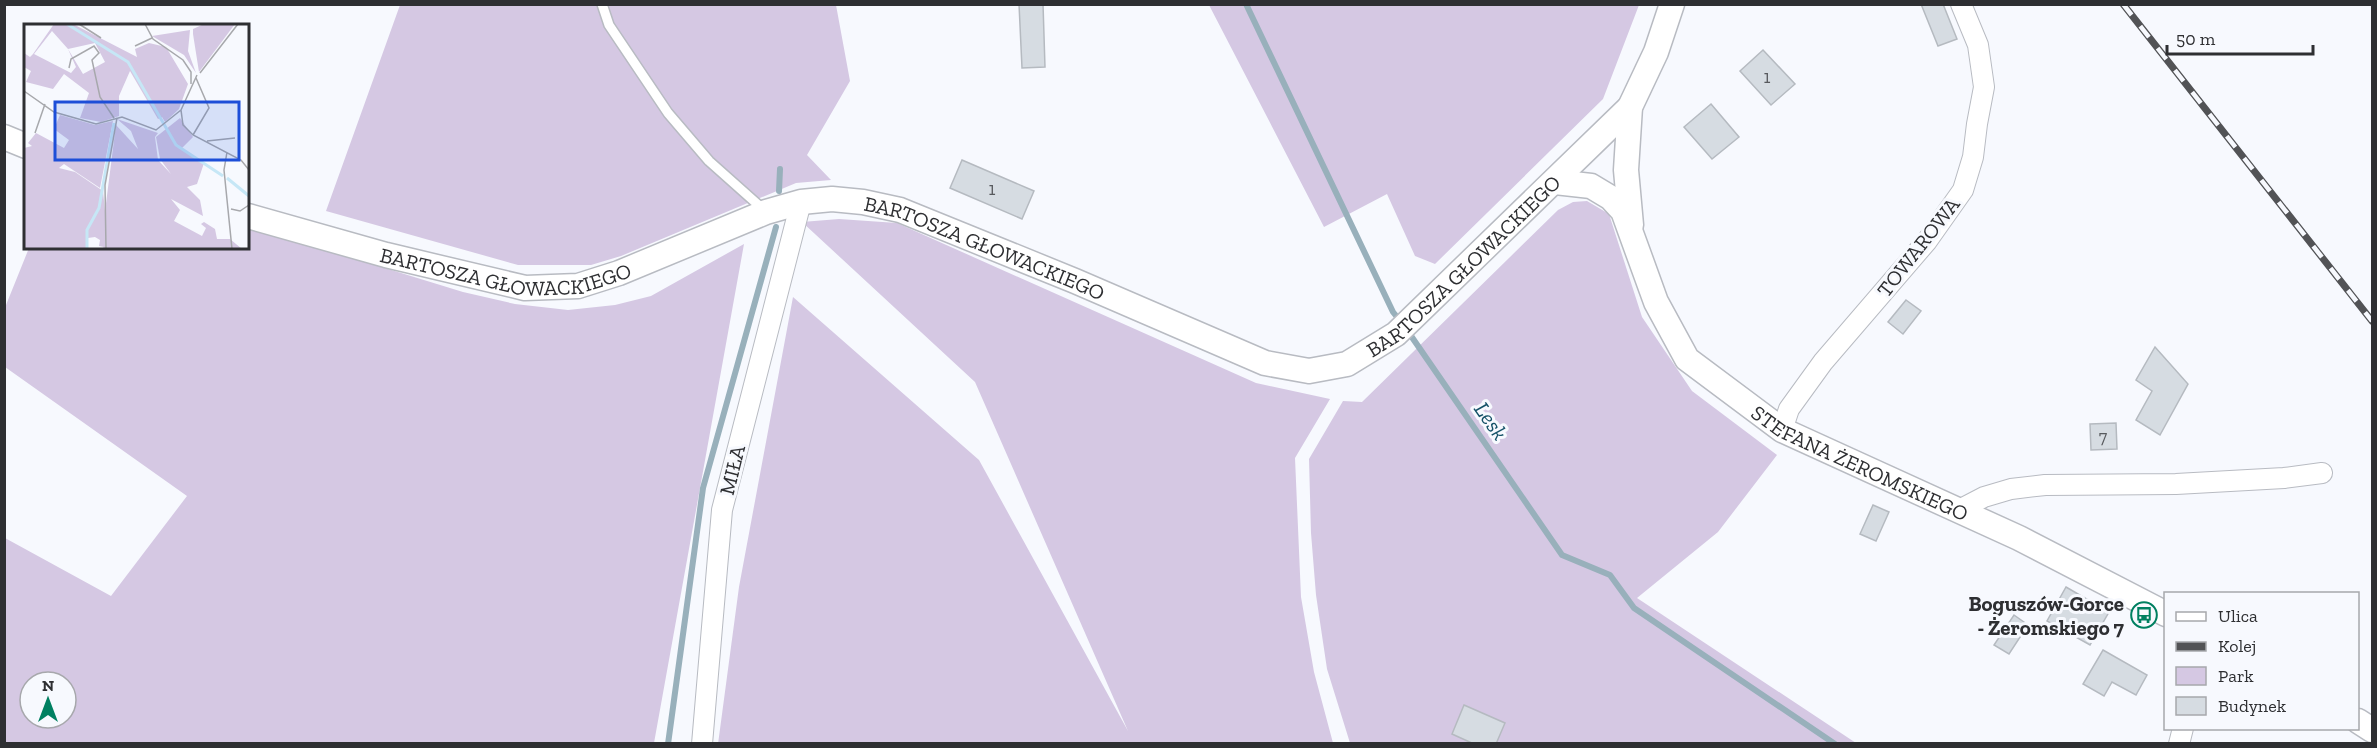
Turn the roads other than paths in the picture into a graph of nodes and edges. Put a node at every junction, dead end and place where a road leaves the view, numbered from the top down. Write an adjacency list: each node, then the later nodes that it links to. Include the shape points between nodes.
1 (602, 4): 9 (lane, via 609,25 668,113 709,161)
2 (1672, 4): 4 (street, STEFANA ŻEROMSKIEGO, via 1656,52)
3 (1961, 4): 12 (street, TOWAROWA, via 1978,45 1984,87 1973,157 1963,190 1927,242 1823,362 1789,409)
4 (1630, 107): 7 (street, BARTOSZA GŁOWACKIEGO); 11 (street, STEFANA ŻEROMSKIEGO, via 1626,170)
5 (4, 137): 6 (street)
6 (24, 145)
7 (1555, 182): 8 (street, BARTOSZA GŁOWACKIEGO, via 1404,327 1347,363 1309,371 1265,363 1075,280 900,210 832,199); 11 (street, STEFANA ŻEROMSKIEGO, via 1591,186 1611,198 1623,212)
8 (801, 202): 9 (street, BARTOSZA GŁOWACKIEGO); 18 (street, MIŁA, via 722,510)
9 (766, 212): 10 (street, BARTOSZA GŁOWACKIEGO, via 579,286 525,288 386,255)
10 (249, 216)
11 (1632, 233): 12 (street, STEFANA ŻEROMSKIEGO, via 1656,303 1688,359)
12 (1782, 430): 14 (street, STEFANA ŻEROMSKIEGO)
13 (2322, 473): 14 (street, via 2187,484 2045,485 2011,489)
14 (1959, 510): 15 (street, STEFANA ŻEROMSKIEGO)
15 (2164, 613)
16 (2359, 723): 17 (street)
17 (2373, 730)
18 (702, 744)

